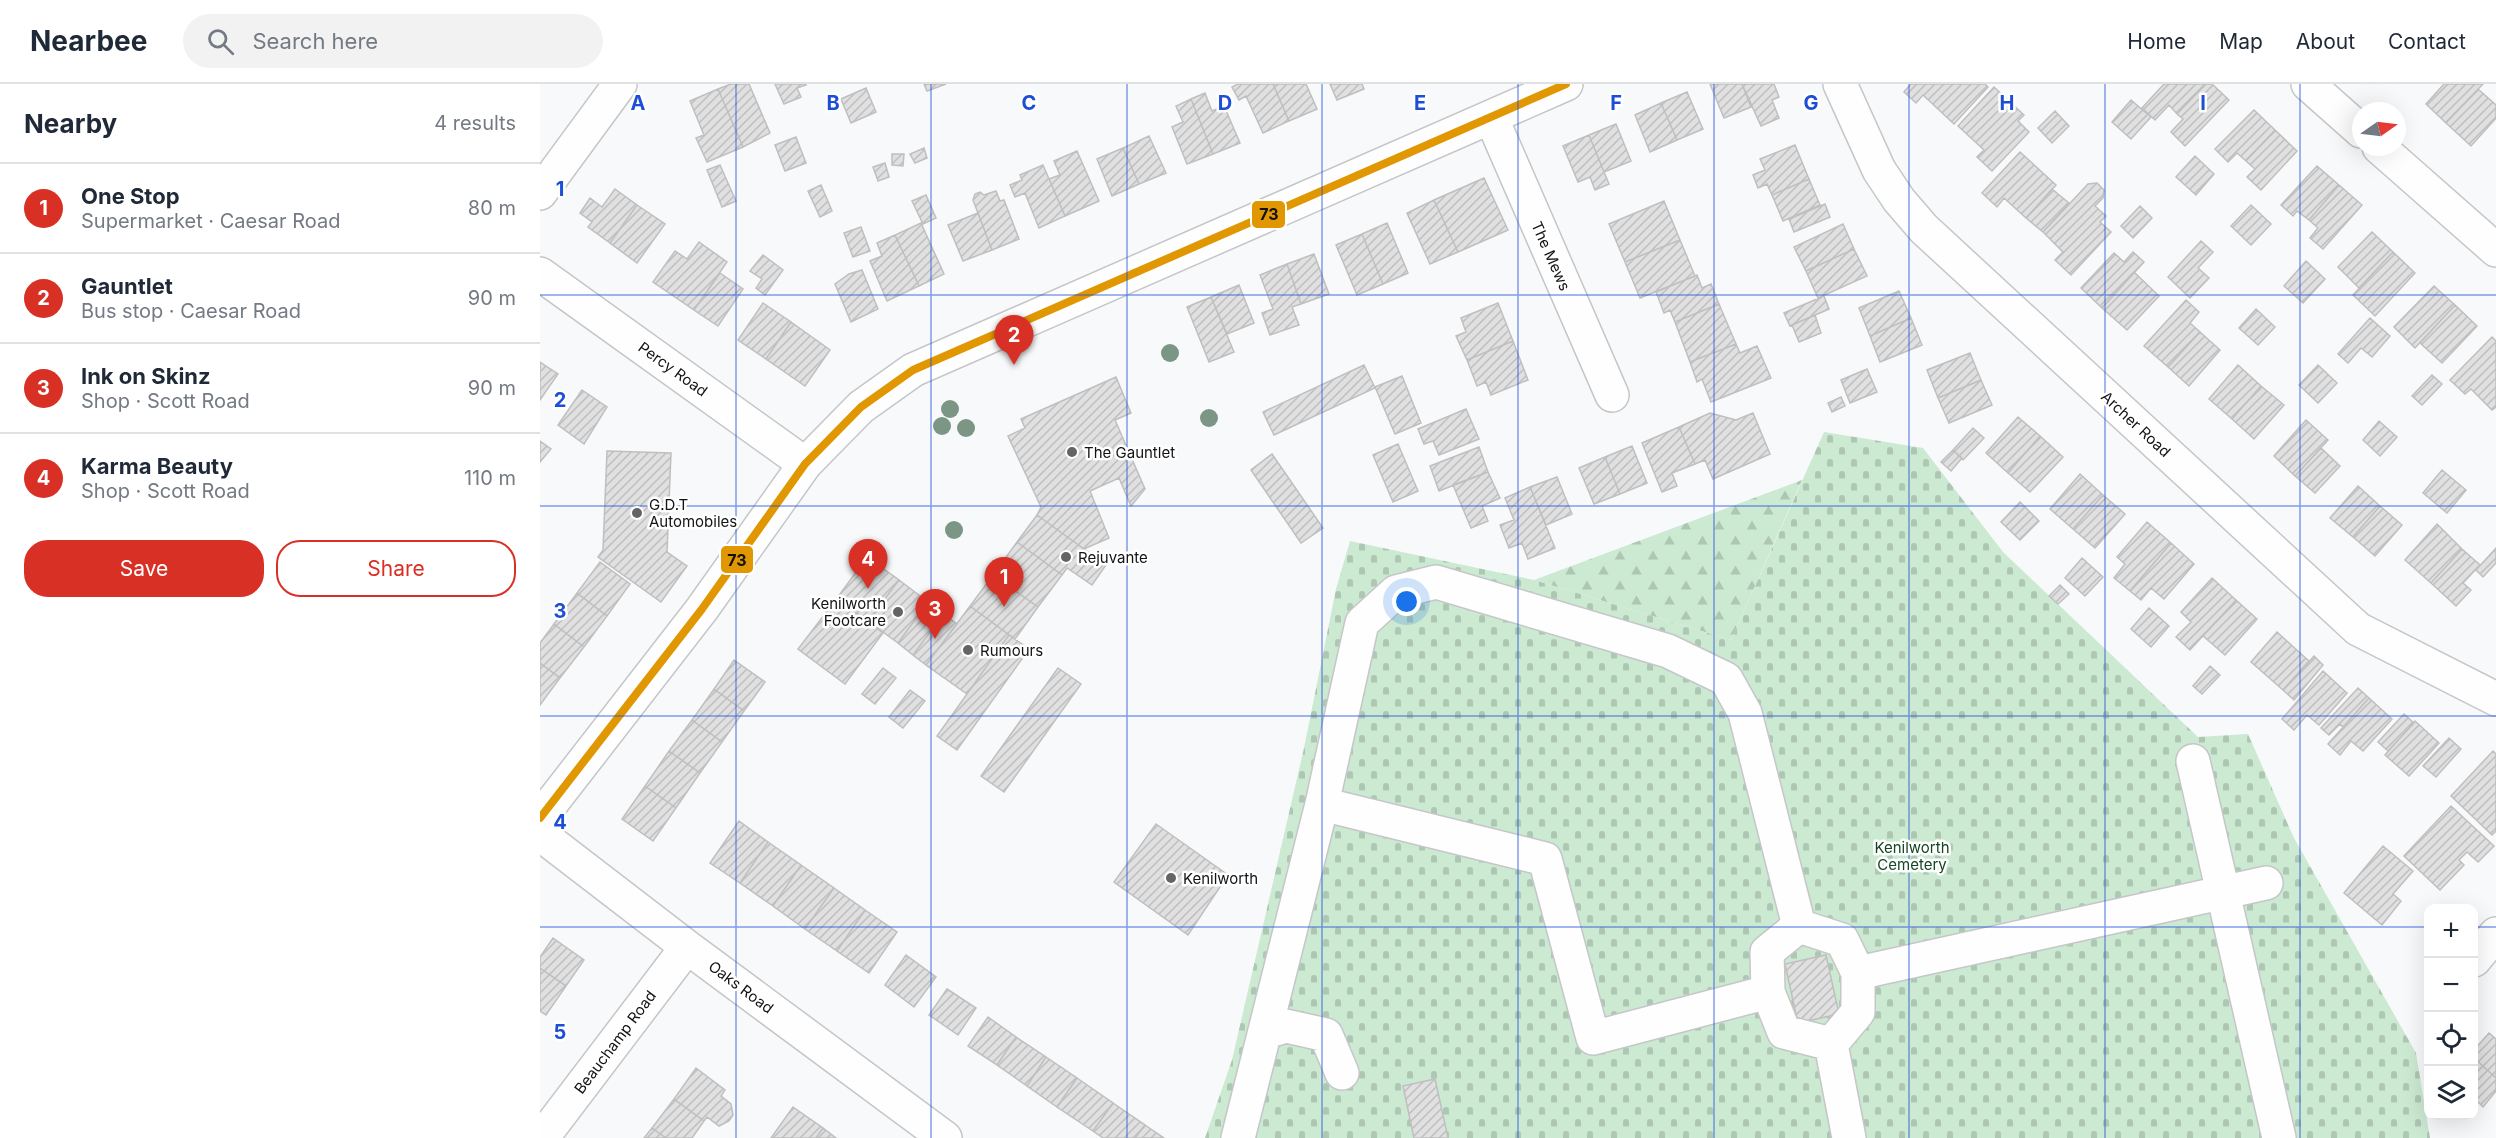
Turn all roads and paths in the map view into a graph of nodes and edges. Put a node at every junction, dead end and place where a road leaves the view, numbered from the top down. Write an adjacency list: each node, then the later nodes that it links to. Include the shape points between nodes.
1 (620, 84): 8 (street)
2 (1566, 84): 5 (street)
3 (1840, 84): 13 (street, Archer Road, via 1879,170 1924,229 2358,629)
4 (2308, 84): 6 (street)
5 (1491, 117): 11 (street, The Mews); 12 (street, via 914,370 861,407)
6 (2352, 123)
7 (2389, 156): 9 (street)
8 (540, 193)
9 (2496, 250)
10 (540, 274): 12 (street, Percy Road)
11 (1612, 395)
12 (805, 464): 16 (street, via 702,609)
13 (2496, 699)
14 (2193, 761): 19 (street)
15 (1322, 804): 20 (street, via 1362,623 1396,592 1436,582 1668,651 1726,679 1745,713); 25 (street, via 1545,859 1593,1038); 26 (street)
16 (540, 818)
17 (540, 834): 22 (street, Oaks Road)
18 (2266, 882): 19 (street)
19 (2222, 892): 24 (street); 33 (street)
20 (1799, 926): 24 (street, via 1842,940); 25 (street, via 1767,952)
21 (2496, 934): 23 (street)
22 (687, 947): 29 (street, Beauchamp Road); 30 (street, Oaks Road)
23 (2476, 958)
24 (1858, 973): 27 (street, via 1858,1012)
25 (1768, 992): 27 (street, via 1784,1032)
26 (1266, 1032): 28 (street, via 1286,1026 1326,1035); 31 (street)
27 (1831, 1044): 32 (street)
28 (1342, 1073)
29 (542, 1138)
30 (945, 1138)
31 (1238, 1138)
32 (1849, 1138)
33 (2280, 1138)

